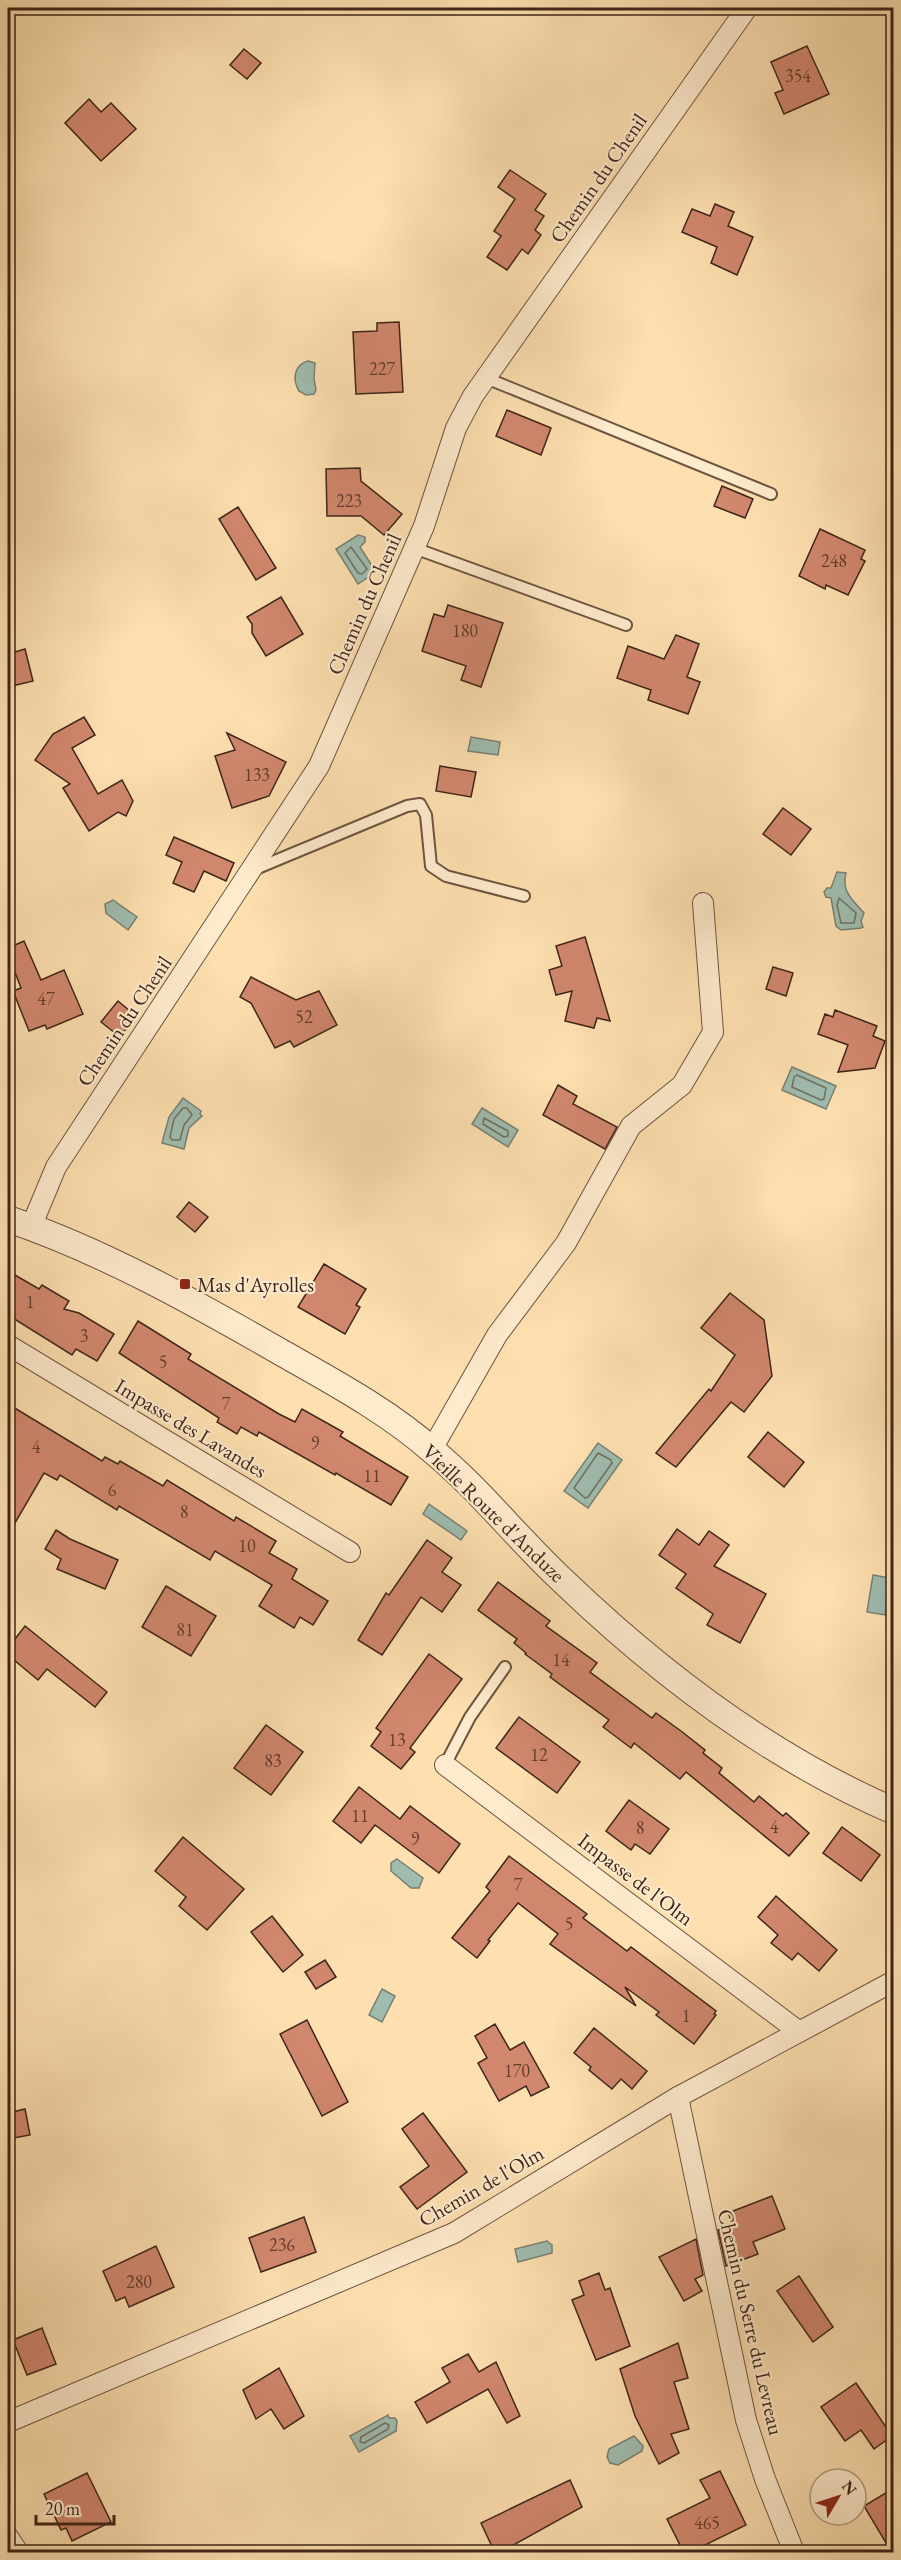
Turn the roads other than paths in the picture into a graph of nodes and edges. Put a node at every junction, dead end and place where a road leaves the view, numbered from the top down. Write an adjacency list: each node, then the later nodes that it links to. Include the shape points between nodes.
1 (747, 8): 2 (street, Chemin du Chenil)
2 (486, 378): 3 (lane); 4 (street, Chemin du Chenil, via 456,428)
3 (771, 494)
4 (414, 548): 5 (lane); 6 (street, Chemin du Chenil, via 320,766)
5 (626, 625)
6 (253, 870): 7 (lane, via 420,804 426,815 431,866 446,876); 9 (street, Chemin du Chenil)
7 (524, 896)
8 (703, 903): 11 (street, via 713,1032 682,1085 631,1126 566,1243 497,1335)
9 (19, 1223): 11 (street, Vieille Route d'Anduze, via 163,1288 241,1329 339,1386)
10 (8, 1345): 12 (street, Impasse des Lavandes)
11 (432, 1449): 15 (street, Vieille Route d'Anduze, via 562,1581 674,1678 771,1745)
12 (350, 1552)
13 (505, 1667): 14 (lane, via 470,1717)
14 (445, 1766): 17 (street, Impasse de l'Olm)
15 (894, 1811)
16 (894, 1981): 17 (street, Chemin de l'Olm)
17 (798, 2031): 18 (street, Chemin de l'Olm)
18 (678, 2097): 19 (street, Chemin de l'Olm, via 454,2234); 22 (street, Chemin du Serre du Levreau, via 743,2408)
19 (8, 2422)
20 (8, 2536): 21 (street)
21 (18, 2553)
22 (794, 2553)

